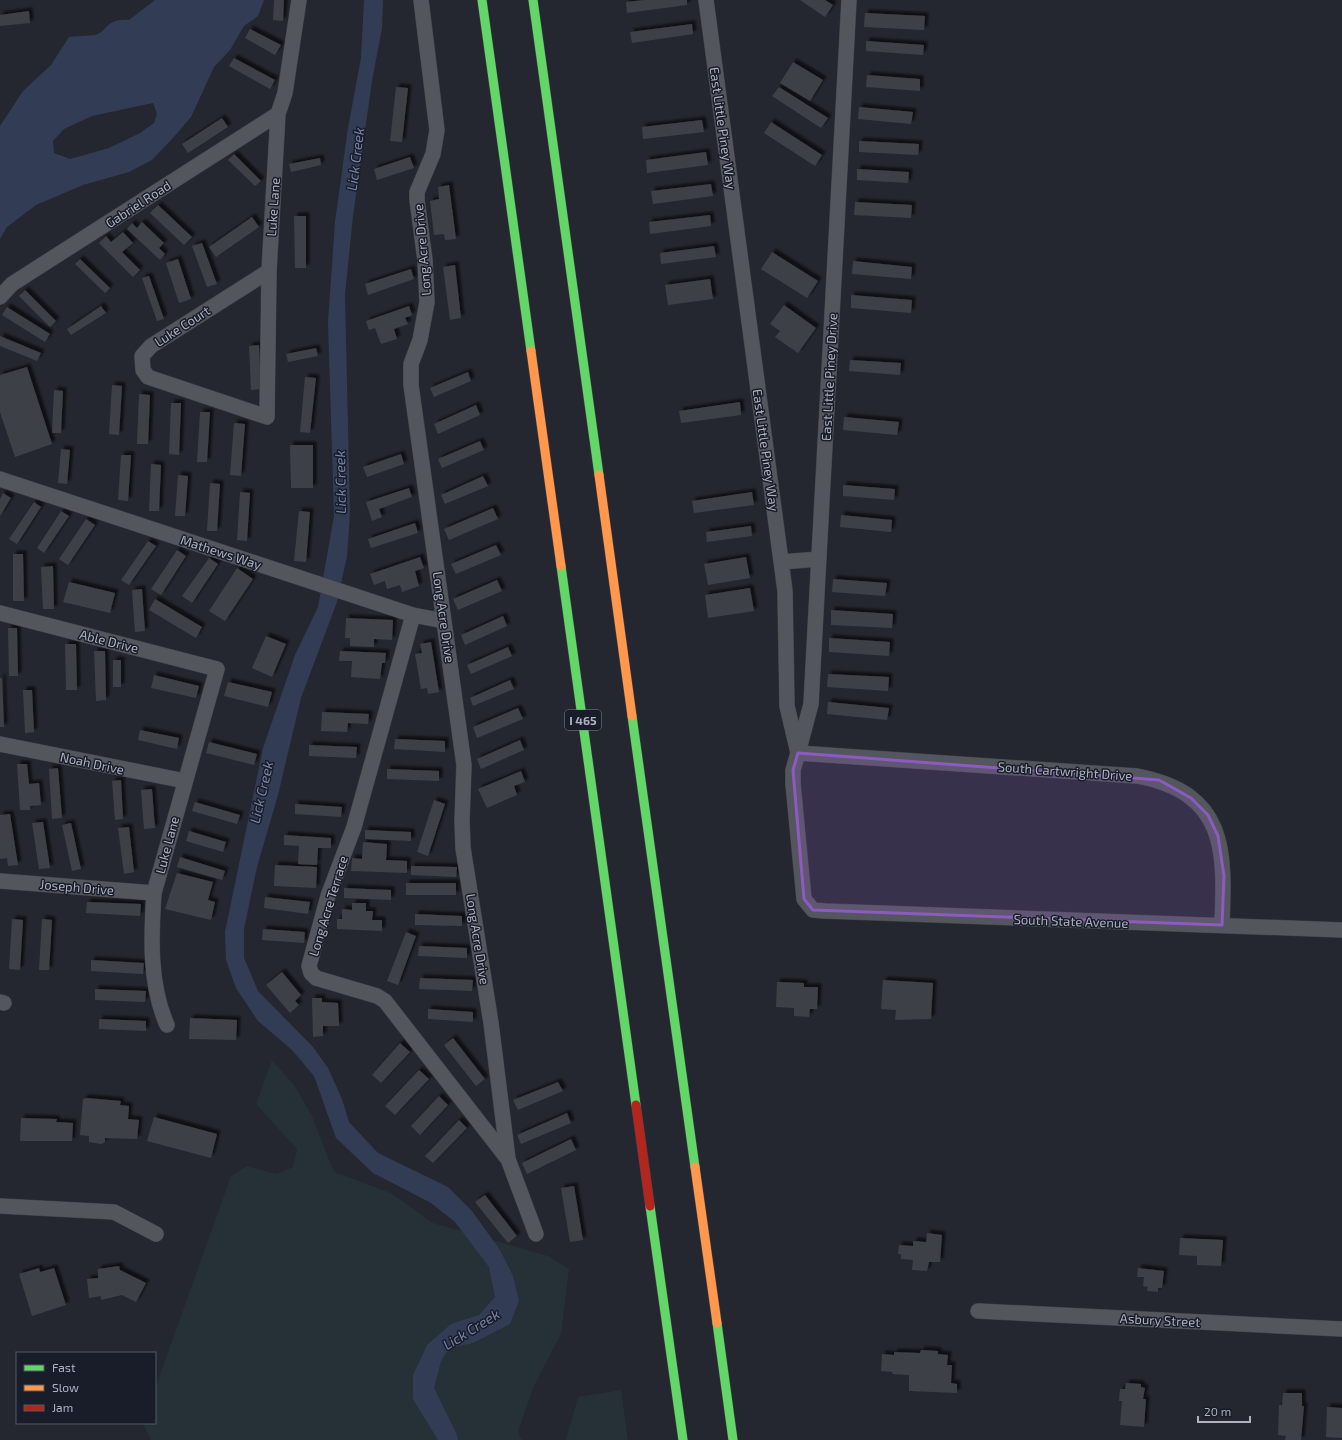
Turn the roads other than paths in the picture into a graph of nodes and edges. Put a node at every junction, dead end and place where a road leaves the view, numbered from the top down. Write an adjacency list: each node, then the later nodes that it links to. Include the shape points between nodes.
1 (299, 0): 7 (street, Luke Lane, via 285,93)
2 (421, 0): 16 (street, Long Acre Drive, via 437,130 433,154 417,192 427,302 424,325 413,355 410,377)
3 (482, 0): 33 (highway, I 465)
4 (533, 0): 34 (highway)
5 (706, 0): 13 (street, East Little Piney Way)
6 (849, 0): 12 (street, East Little Piney Drive)
7 (278, 114): 8 (street, Luke Lane); 9 (street, Gabriel Road, via 12,284)
8 (269, 271): 10 (street, Luke Lane); 10 (street, Luke Court, via 151,346 144,352 142,365 148,377)
9 (0, 296)
10 (267, 417)
11 (0, 479): 15 (street, Mathews Way)
12 (819, 559): 13 (street); 19 (street, East Little Piney Drive, via 811,704)
13 (781, 562): 19 (street, East Little Piney Way, via 787,616 787,706)
14 (0, 613): 17 (street, Able Drive)
15 (413, 616): 16 (street, Mathews Way); 27 (street, Long Acre Terrace, via 354,826 328,896 309,966 316,978 377,996 385,1001)
16 (444, 621): 27 (street, Long Acre Drive, via 464,765 464,848 491,1023)
17 (217, 669): 20 (street, Luke Lane)
18 (0, 744): 20 (street, Noah Drive)
19 (798, 753): 23 (street, East Little Piney Way, via 793,770 793,784); 24 (street, South Cartwright Drive, via 1137,776 1159,780 1191,798 1208,815 1218,836 1224,876)
20 (185, 781): 22 (street, Luke Lane)
21 (0, 881): 22 (street, Joseph Drive)
22 (154, 893): 26 (street, Luke Lane, via 153,960 156,984)
23 (804, 899): 24 (street, South State Avenue, via 813,910 825,911)
24 (1222, 925): 25 (street, South State Avenue)
25 (1342, 930)
26 (167, 1025)
27 (508, 1159): 30 (street, Long Acre Drive)
28 (0, 1206): 29 (street, via 114,1212)
29 (156, 1234)
30 (536, 1234)
31 (978, 1311): 32 (street, Asbury Street)
32 (1342, 1329)
33 (683, 1440)
34 (733, 1440)

